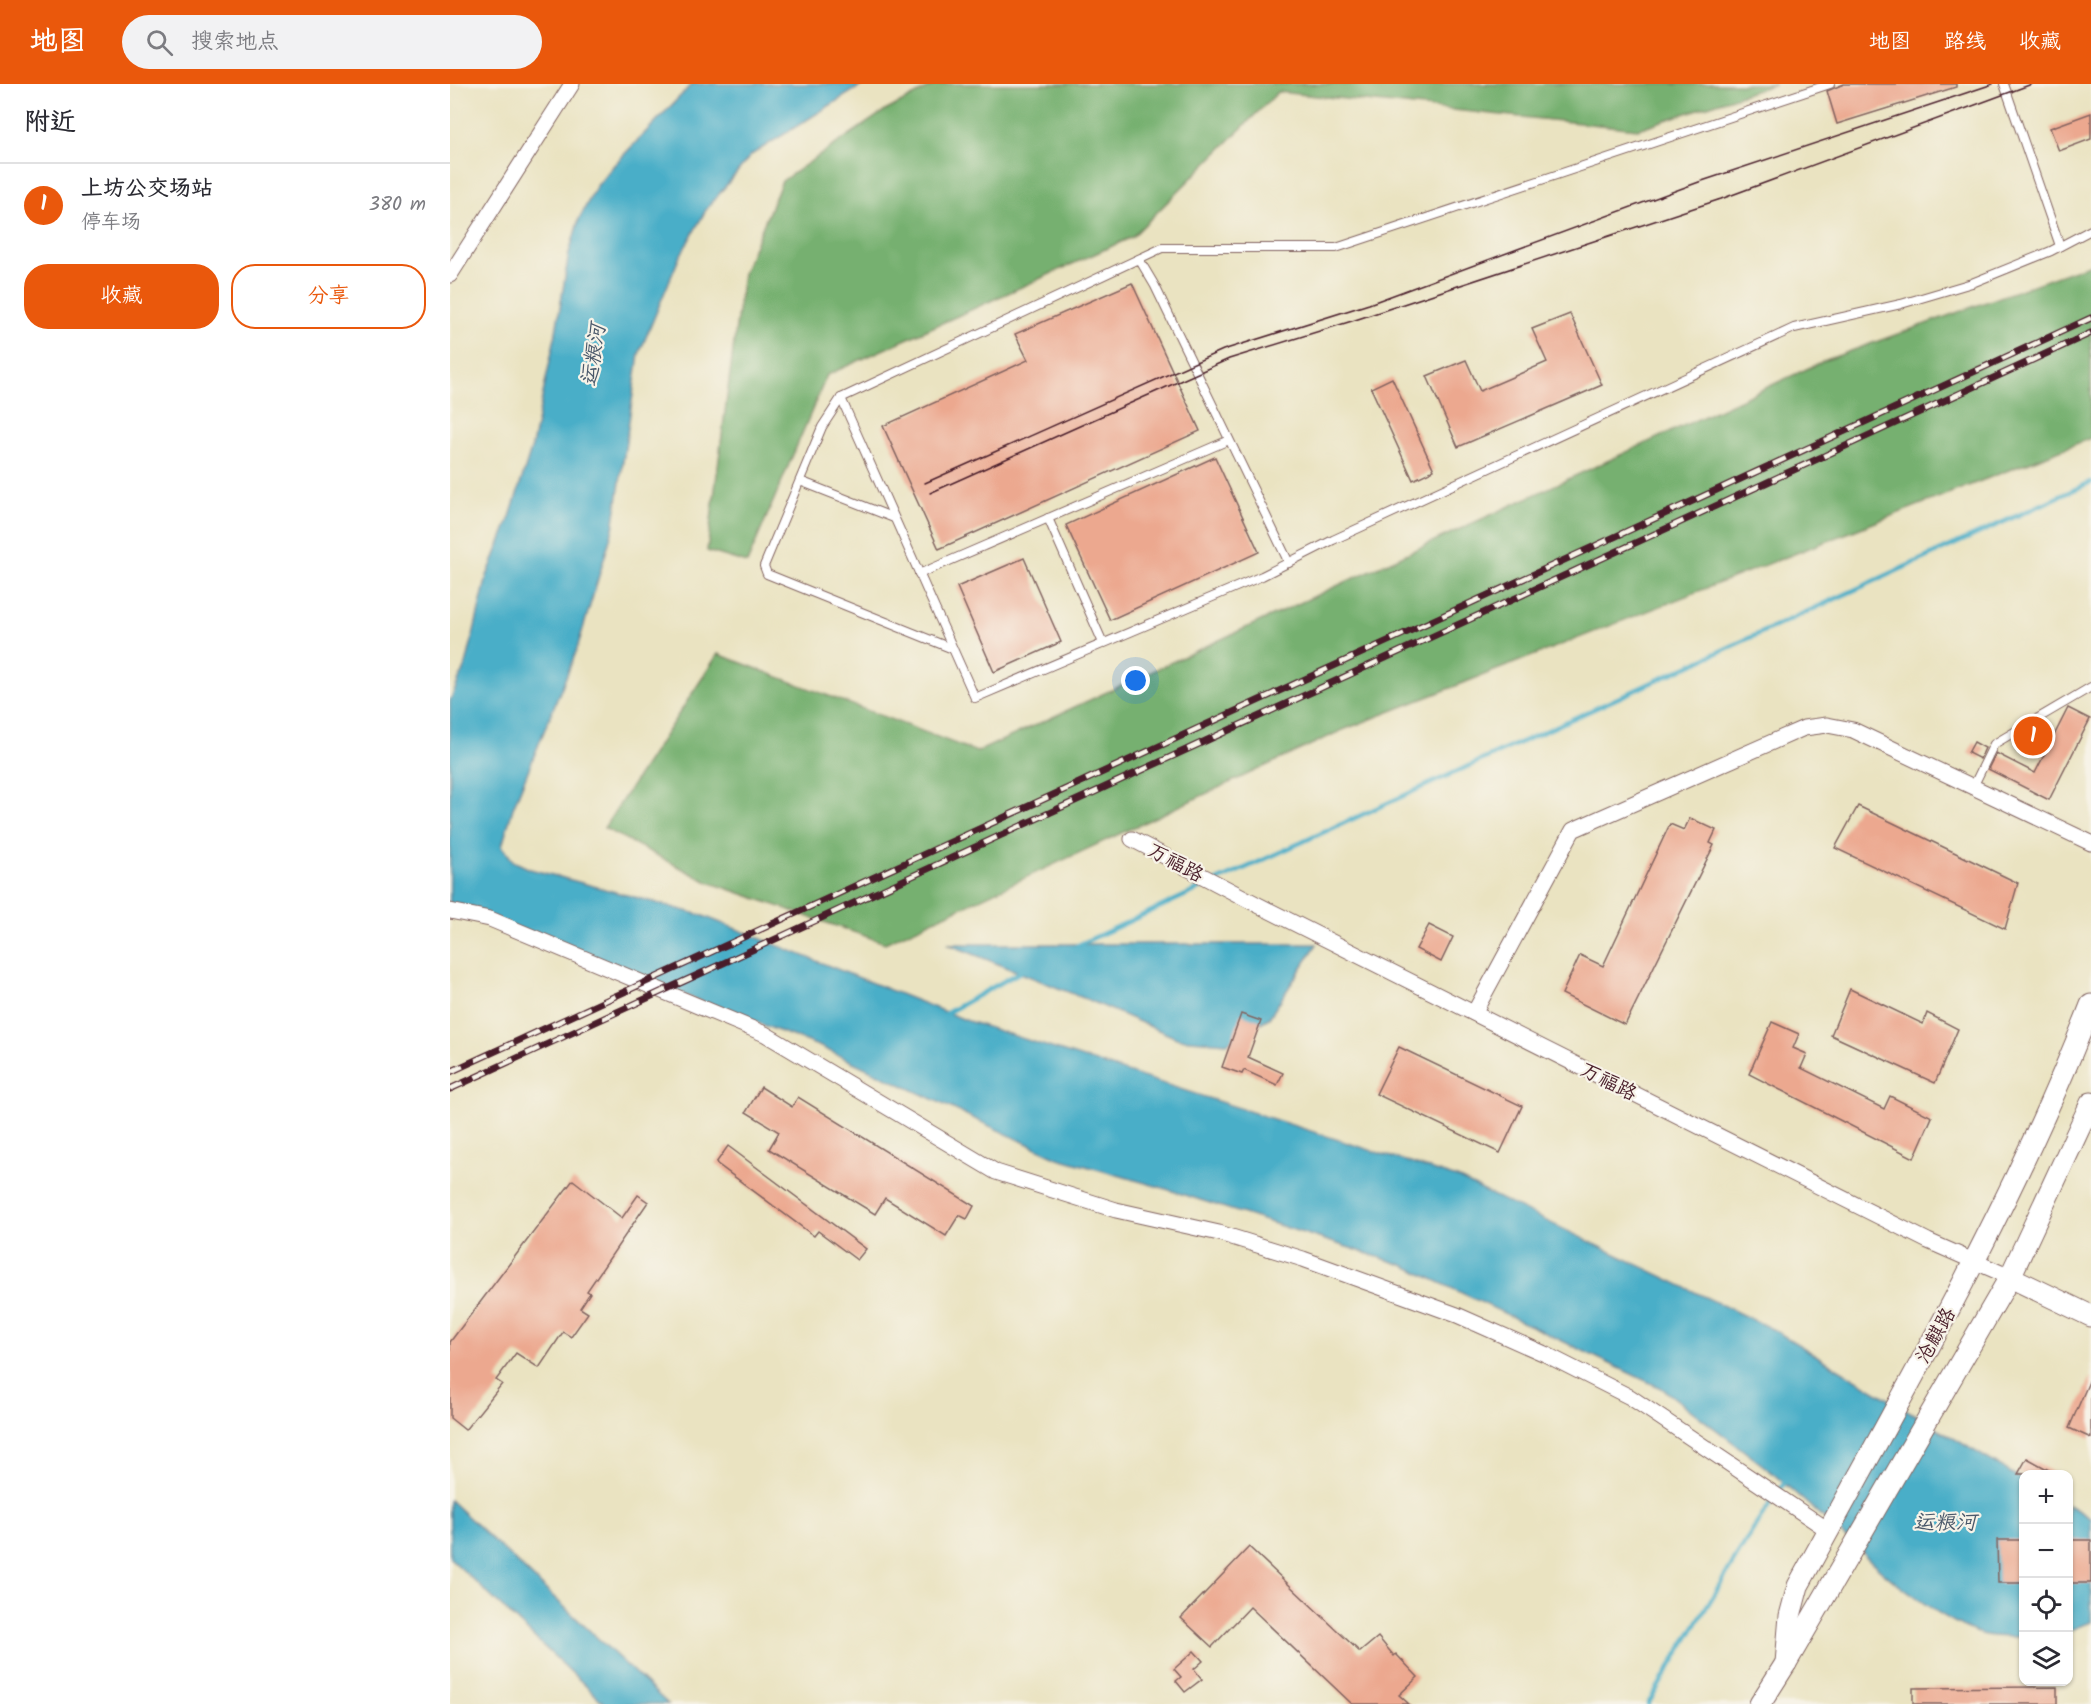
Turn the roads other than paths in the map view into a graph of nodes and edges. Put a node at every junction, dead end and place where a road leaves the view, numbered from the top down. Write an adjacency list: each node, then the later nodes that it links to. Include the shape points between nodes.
1 (572, 84): 7 (street)
2 (1830, 84): 6 (lane, via 1336,248 1162,248)
3 (2004, 84): 5 (lane)
4 (2091, 230): 5 (lane)
5 (2060, 246): 13 (lane, via 1972,283 1902,304 1794,328)
6 (1139, 259): 8 (lane); 9 (lane)
7 (450, 275)
8 (840, 398): 10 (lane, via 822,427); 11 (lane)
9 (1229, 440): 12 (lane); 13 (lane)
10 (800, 481): 11 (lane); 16 (lane, via 764,566 767,574)
11 (894, 518): 14 (lane)
12 (1047, 518): 14 (lane); 15 (lane)
13 (1288, 563): 15 (lane)
14 (919, 574): 16 (lane)
15 (1103, 643): 16 (lane, via 975,698)
16 (953, 649)
17 (2091, 687): 18 (lane, via 1994,744)
18 (1973, 787): 20 (street); 23 (street, via 1853,730 1827,724 1804,728 1573,830)
19 (1132, 839): 23 (street, 万福路)
20 (2091, 843)
21 (450, 911): 28 (street, via 490,919 765,1034 996,1172 1116,1210 1219,1233 1303,1259 1457,1315 1535,1350 1630,1397)
22 (2091, 1005): 25 (main road, 沧麒路)
23 (1474, 1013): 25 (street, 万福路)
24 (2091, 1103): 26 (main road, 沧麒路)
25 (1975, 1261): 26 (street, 万福路); 28 (main road, 沧麒路)
26 (2010, 1277): 27 (main road, 万福路); 29 (main road, 沧麒路)
27 (2091, 1316)
28 (1828, 1530): 29 (main road, 沧麒路, via 1798,1586 1790,1616)
29 (1786, 1663): 30 (main road, 沧麒路)
30 (1760, 1704)

